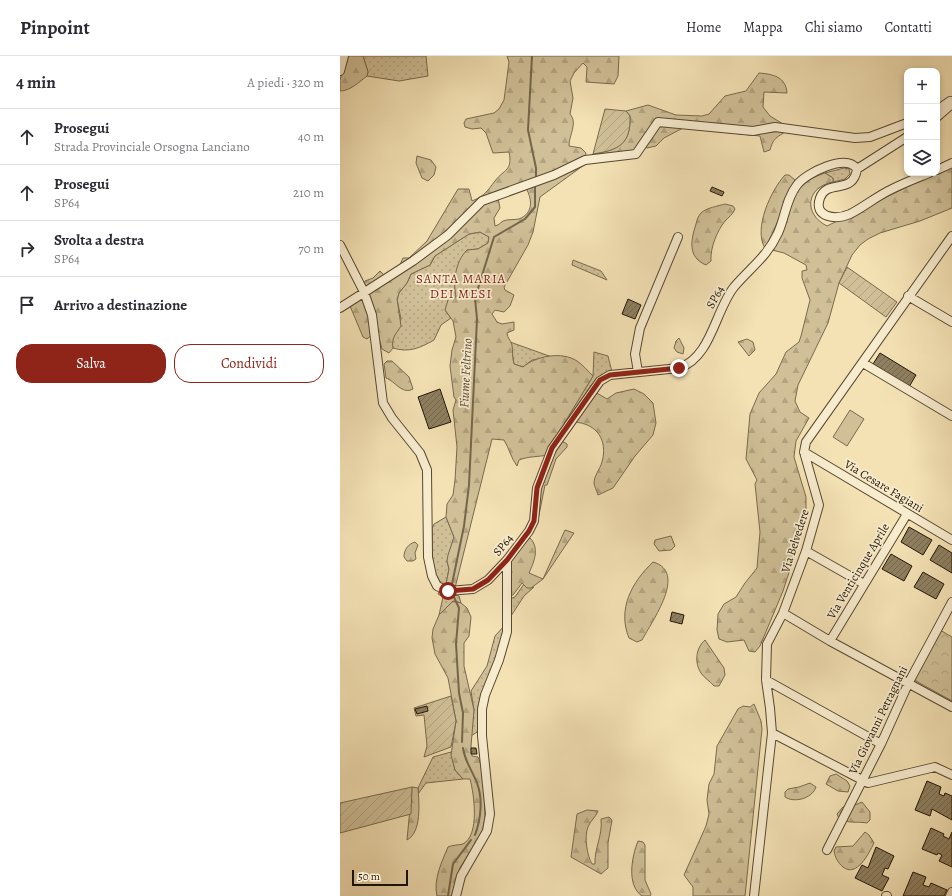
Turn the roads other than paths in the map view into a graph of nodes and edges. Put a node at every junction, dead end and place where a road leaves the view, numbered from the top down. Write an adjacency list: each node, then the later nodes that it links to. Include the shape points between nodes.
1 (344, 56): 2 (street)
2 (340, 71)
3 (952, 100): 5 (street)
4 (952, 104): 6 (street)
5 (940, 108)
6 (940, 114)
7 (904, 125): 16 (street, via 870,137 855,138 775,127 753,131 658,122 636,154 584,160 554,175 482,201 448,235)
8 (904, 139): 10 (street)
9 (952, 163): 11 (street)
10 (857, 169): 12 (street, via 856,178 850,184 824,191 820,197 821,212 826,216 840,217 850,214 892,189); 21 (street, SP64, via 850,162 837,163 811,174 797,185 769,250 734,288 695,358 688,365 679,368)
11 (940, 169)
12 (922, 176)
13 (952, 236): 17 (street)
14 (678, 237): 21 (street, via 640,328 635,354)
15 (340, 244): 16 (street, SP64)
16 (364, 292): 18 (street); 27 (street, SP64, via 372,316 384,403 392,418 420,452 427,470 428,557 437,586 448,591 473,589 488,580)
17 (908, 296): 19 (street); 20 (street)
18 (340, 308)
19 (952, 322)
20 (863, 363): 22 (street); 23 (street, via 812,430)
21 (638, 372): 27 (street, SP64, via 610,375 600,380 552,448 537,488 534,521)
22 (952, 416)
23 (804, 452): 24 (street, Via Cesare Fagiani); 26 (street, Via Belvedere, via 819,505)
24 (907, 514): 25 (street, Via Cesare Fagiani); 28 (street, Via Venticinque Aprile)
25 (952, 540)
26 (806, 550): 28 (street); 30 (street, Via Belvedere)
27 (507, 560): 41 (street, via 507,632 482,709 482,736 490,814 487,831 461,876)
28 (864, 584): 31 (street, Via Venticinque Aprile)
29 (952, 602): 33 (street, Via Giovanni Petragnani)
30 (783, 614): 31 (street); 32 (street, Via Belvedere, via 767,644)
31 (830, 641): 33 (street)
32 (766, 680): 35 (street, Via Belvedere); 36 (street)
33 (909, 682): 34 (street); 36 (street, Via Giovanni Petragnani)
34 (952, 707)
35 (772, 733): 38 (street); 42 (street, Via Belvedere)
36 (882, 744): 38 (street, Via Giovanni Petragnani)
37 (952, 775): 38 (street, via 935,767 868,783)
38 (862, 780): 39 (street, Via Giovanni Petragnani)
39 (827, 850)
40 (952, 892): 43 (street)
41 (456, 896)
42 (754, 896)
43 (950, 896)

